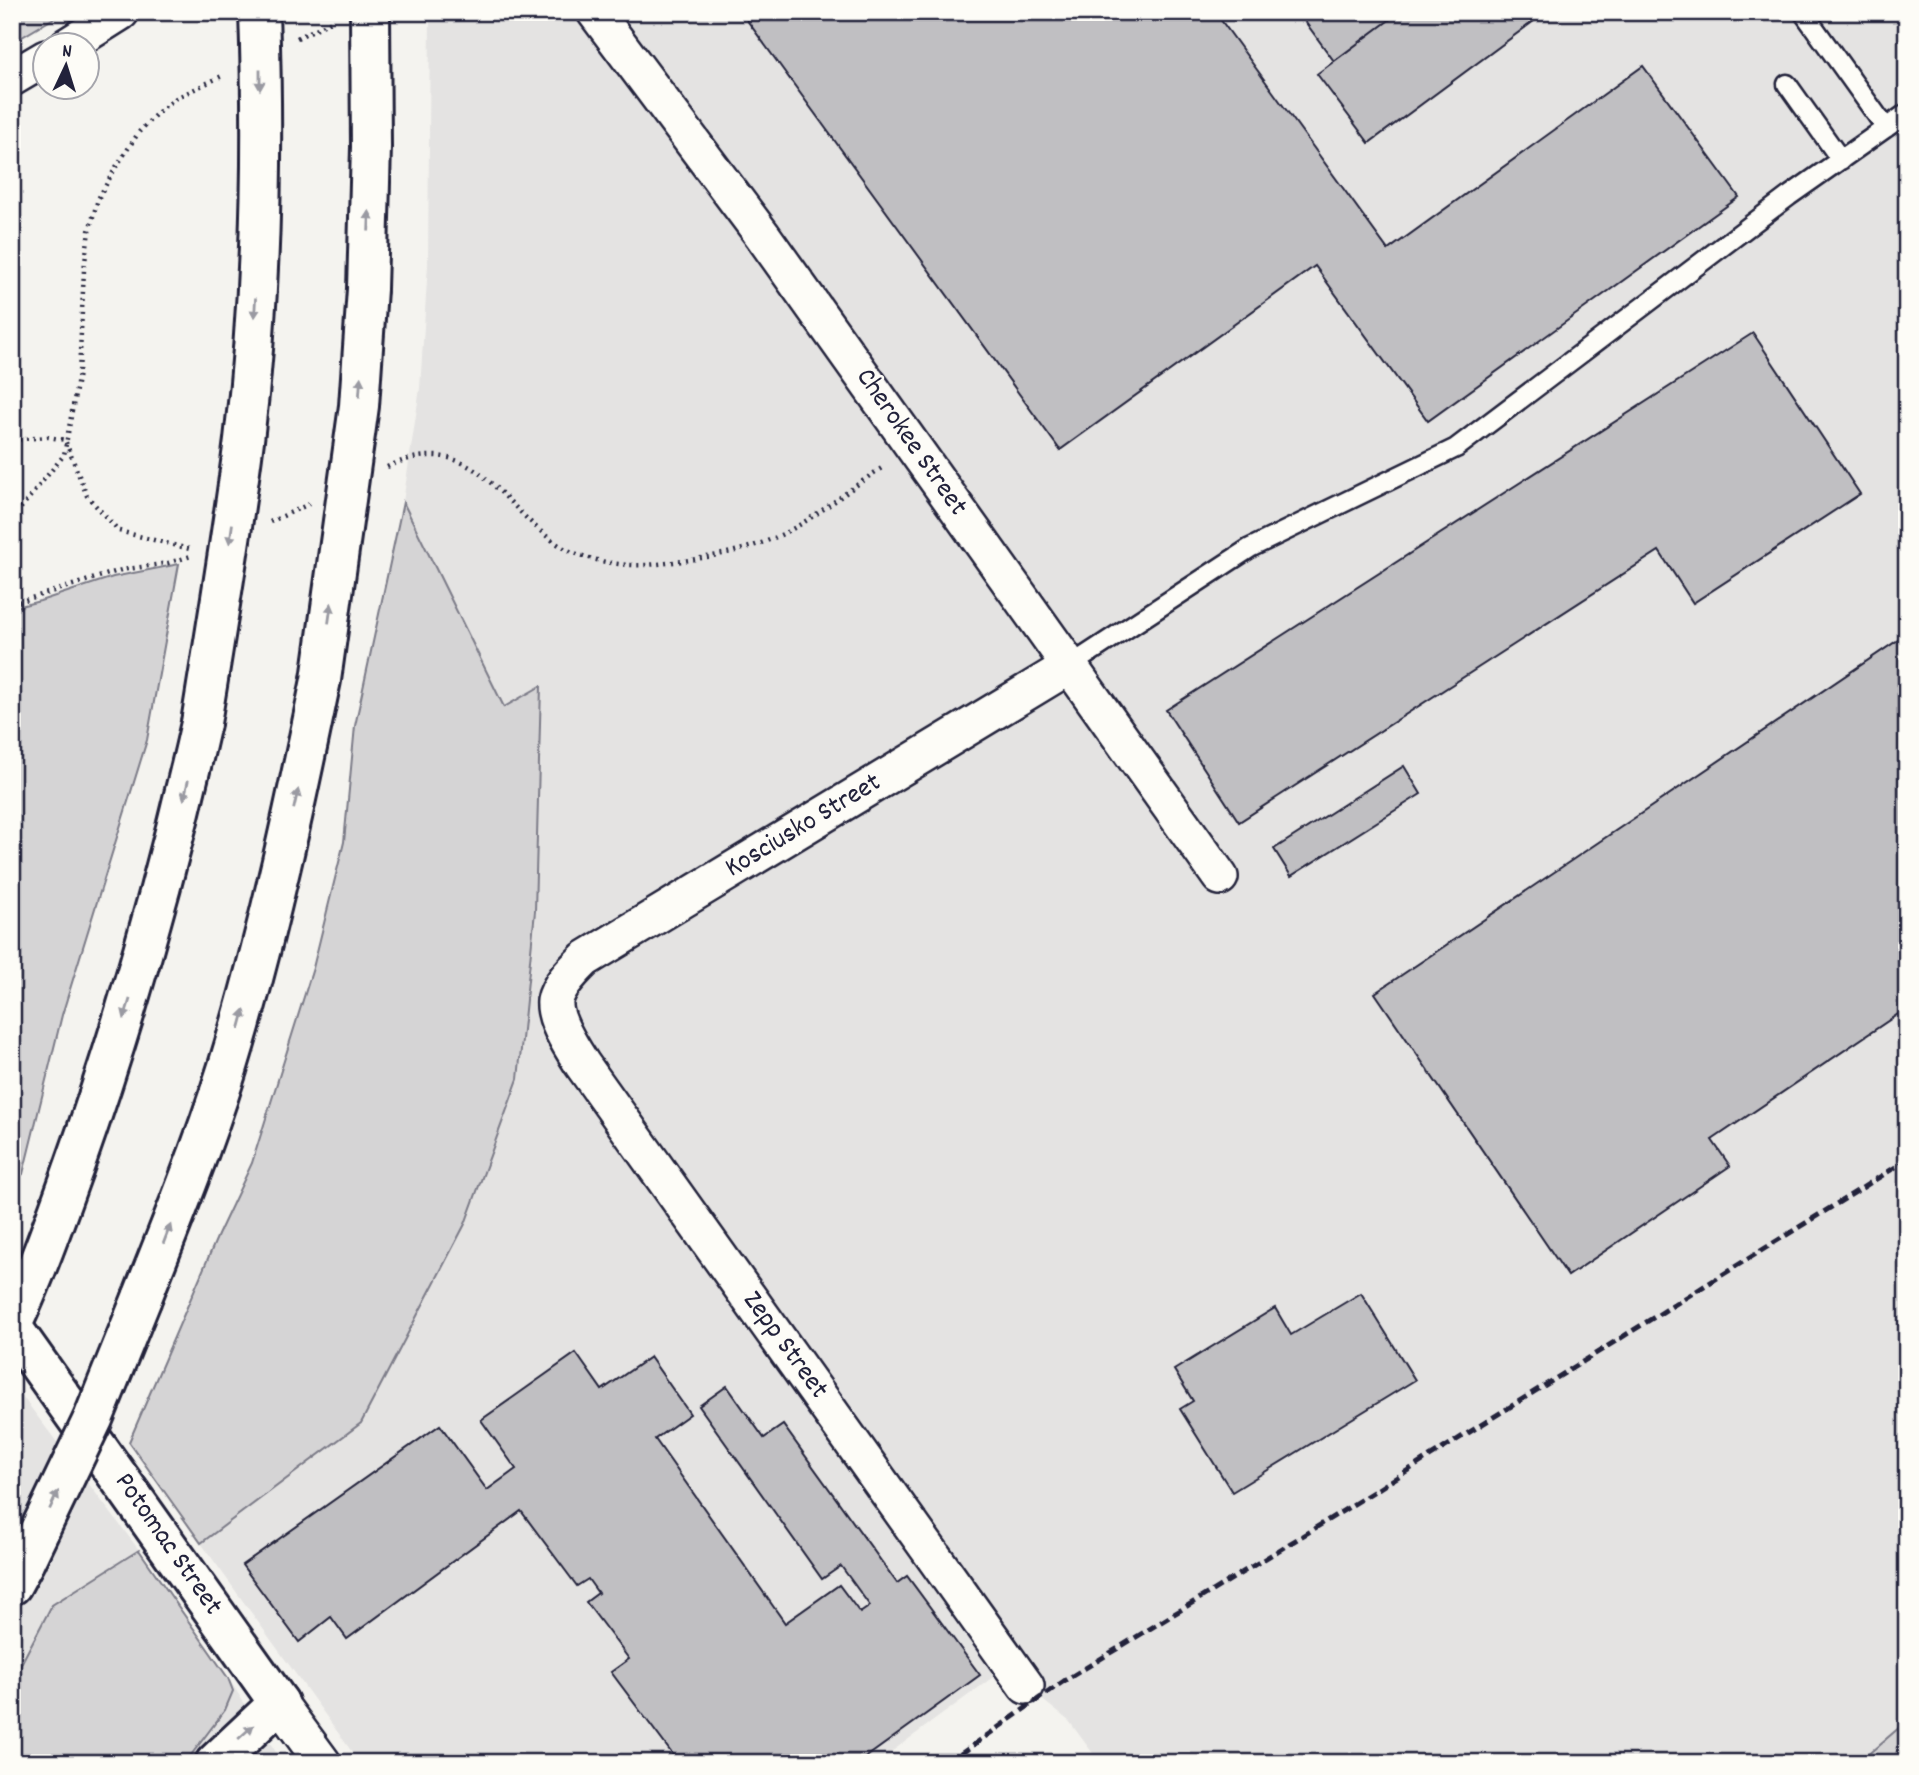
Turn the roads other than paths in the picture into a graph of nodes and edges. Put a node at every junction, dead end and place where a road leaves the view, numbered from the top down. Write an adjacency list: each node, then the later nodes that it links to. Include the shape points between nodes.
1 (121, 12): 6 (street)
2 (259, 12): 16 (main road, one-way to 16, bridge, via 261,183 244,438 201,723 144,954 106,1078)
3 (595, 12): 13 (street, Cherokee Street, via 762,236)
4 (1803, 12): 11 (lane)
5 (354, 16): 17 (main road, one-way to 5, bridge, via 93,1419 192,1171 235,1045 272,905 321,680 359,406 368,289 371,147)
6 (89, 32)
7 (32, 67): 8 (street)
8 (12, 79)
9 (1787, 84): 12 (lane)
10 (1907, 113): 11 (lane)
11 (1886, 128): 12 (lane)
12 (1841, 160): 13 (lane, via 1456,448 1251,548)
13 (1068, 667): 14 (street, Cherokee Street); 15 (street, Kosciusko Street, via 585,959 566,978)
14 (1220, 877)
15 (555, 1001): 18 (street, Zepp Street, via 562,1030 582,1064)
16 (12, 1326): 19 (main road, Potomac Street)
17 (19, 1573)
18 (1026, 1686)
19 (279, 1703): 20 (main road, one-way to 19); 21 (street, Potomac Street)
20 (215, 1763)
21 (323, 1763)

